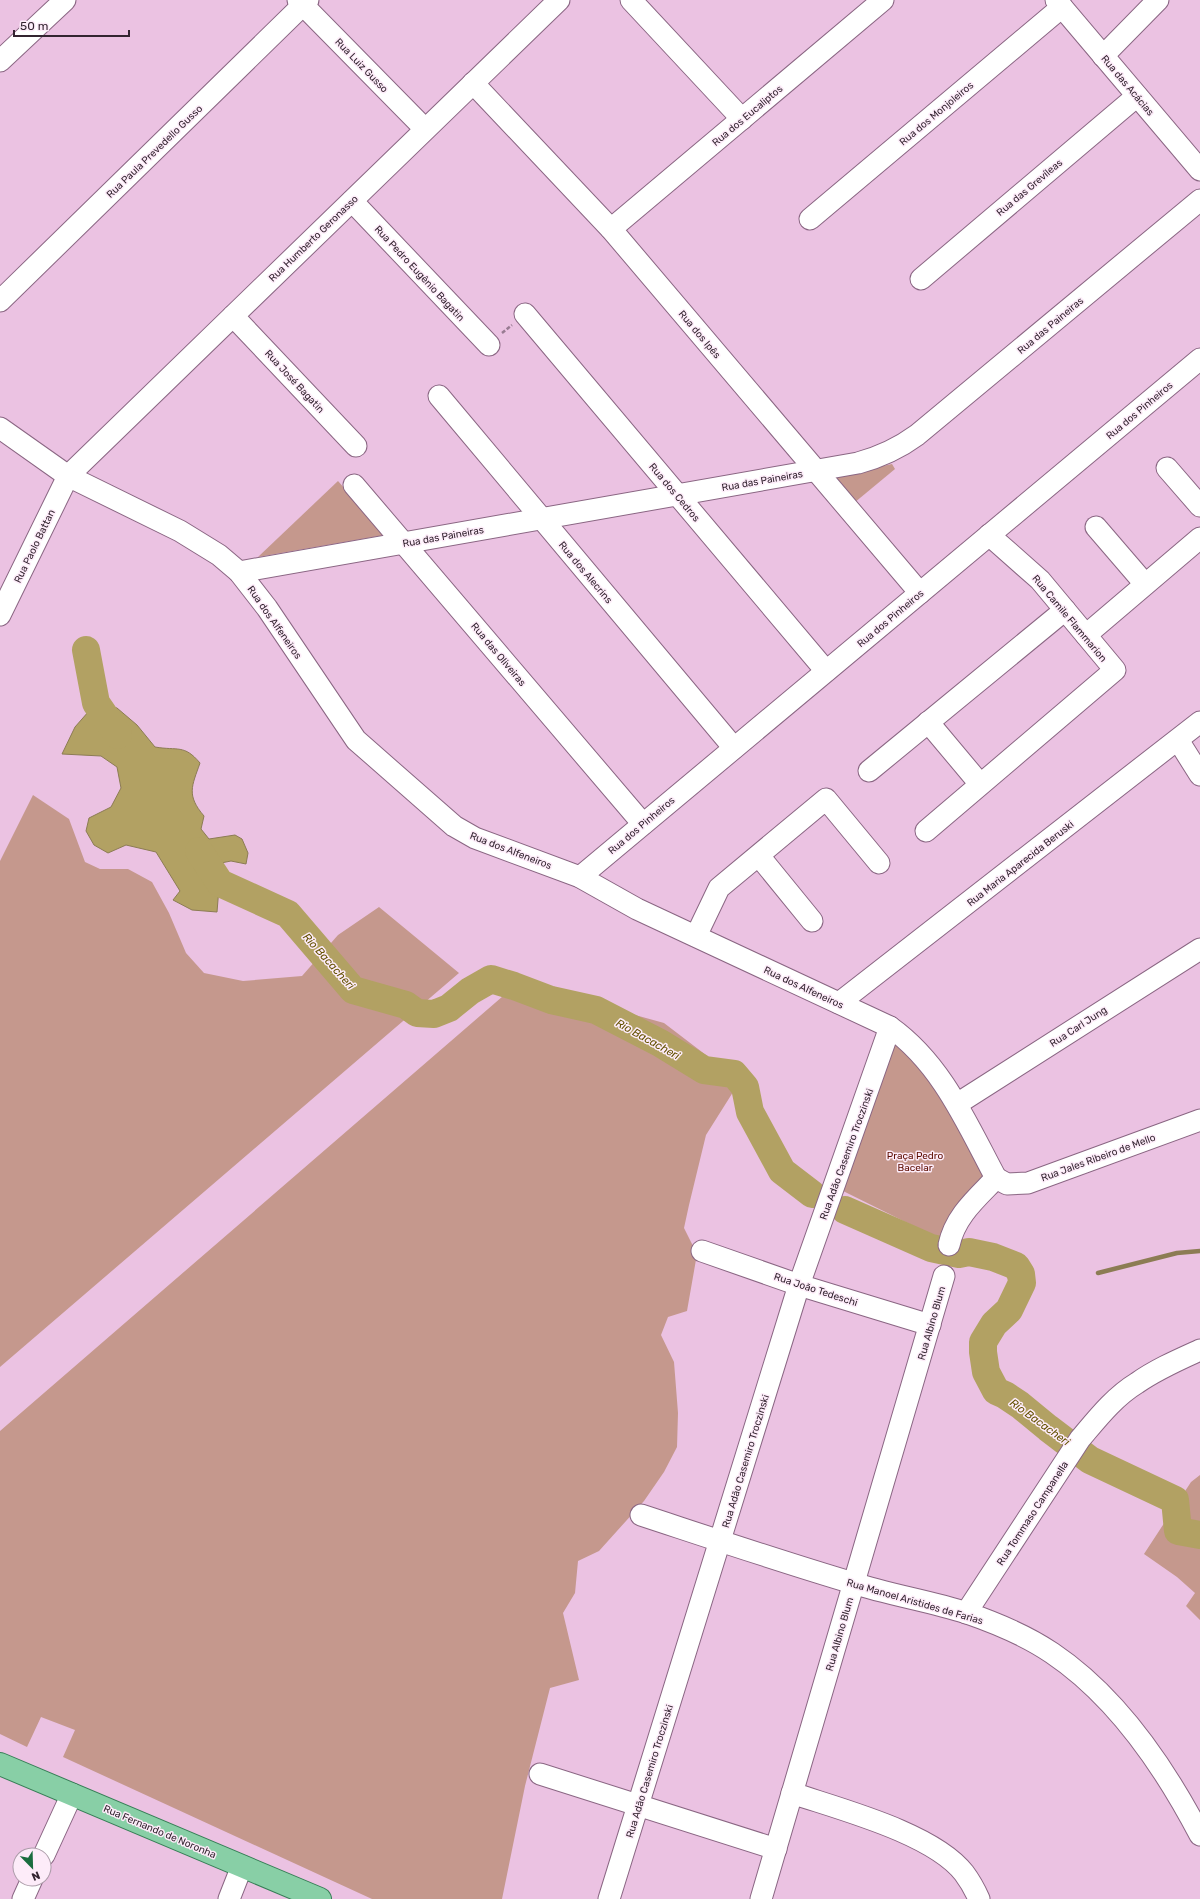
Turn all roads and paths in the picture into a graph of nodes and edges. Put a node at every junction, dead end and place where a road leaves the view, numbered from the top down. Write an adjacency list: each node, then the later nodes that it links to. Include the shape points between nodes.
1 (64, 0): 9 (street)
2 (559, 0): 10 (street, Rua Humberto Geronasso)
3 (631, 0): 12 (street)
4 (883, 0): 12 (street, Rua dos Eucaliptos)
5 (1158, 0): 8 (street)
6 (303, 2): 13 (street, Rua Luiz Gusso); 20 (street, Rua Paula Prevedello Gusso)
7 (1059, 3): 8 (street, Rua das Acácias); 17 (street, Rua dos Monjoleiros)
8 (1103, 56): 11 (street, Rua das Acácias)
9 (0, 61)
10 (473, 83): 13 (street, Rua Humberto Geronasso); 18 (street, Rua dos Ipês)
11 (1137, 96): 14 (street, Rua das Acácias); 19 (street, Rua das Grevíleas)
12 (742, 119): 18 (street, Rua dos Eucaliptos)
13 (425, 129): 16 (street, Rua Humberto Geronasso)
14 (1200, 170)
15 (1200, 200): 29 (street, Rua das Paineiras, via 900,448 858,463)
16 (352, 201): 22 (street, Rua Humberto Geronasso); 23 (street, Rua Pedro Eugênio Bagatin)
17 (810, 219)
18 (611, 230): 29 (street, Rua dos Ipês)
19 (921, 279)
20 (0, 301)
21 (524, 314): 23 (path); 32 (street, Rua dos Cedros)
22 (233, 316): 27 (street, Rua José Bagatin); 30 (street, Rua Humberto Geronasso)
23 (488, 345)
24 (1200, 359): 36 (street, Rua dos Pinheiros)
25 (439, 396): 34 (street, Rua dos Alecrins)
26 (0, 428): 30 (street, Rua dos Alfeneiros)
27 (356, 446)
28 (1167, 468): 33 (street)
29 (816, 471): 32 (street, Rua das Paineiras); 41 (street, Rua dos Ipês)
30 (68, 476): 39 (street, Rua dos Alfeneiros, via 180,531); 43 (street, Rua Paolo Battan)
31 (354, 485): 38 (street, Rua das Oliveiras)
32 (677, 495): 34 (street, Rua das Paineiras); 45 (street, Rua dos Cedros)
33 (1200, 506)
34 (542, 519): 38 (street, Rua das Paineiras); 49 (street, Rua dos Alecrins)
35 (1096, 527): 40 (street)
36 (989, 535): 41 (street, Rua dos Pinheiros); 42 (street, Rua Camile Flammarion, via 1040,580)
37 (1200, 538): 40 (street)
38 (404, 543): 39 (street, Rua das Paineiras); 53 (street, Rua das Oliveiras)
39 (239, 572): 57 (street, Rua dos Alfeneiros, via 267,608 346,727 367,751 464,832)
40 (1145, 584): 44 (street)
41 (920, 593): 45 (street, Rua dos Pinheiros)
42 (1065, 610): 44 (street, Rua Camile Flammarion); 46 (street)
43 (0, 615)
44 (1086, 635): 52 (street, Rua Camile Flammarion, via 1115,670)
45 (826, 671): 49 (street, Rua dos Pinheiros)
46 (928, 722): 50 (street); 52 (street)
47 (1200, 722): 48 (street, Rua Maria Aparecida Beruski)
48 (1178, 740): 51 (street); 61 (street, Rua Maria Aparecida Beruski)
49 (734, 748): 53 (street, Rua dos Pinheiros)
50 (869, 771)
51 (1200, 775)
52 (980, 784): 54 (street)
53 (643, 824): 57 (street, Rua dos Pinheiros)
54 (926, 831)
55 (759, 856): 56 (street, via 826,799); 58 (street); 59 (street, via 719,888)
56 (879, 863)
57 (580, 877): 59 (street, Rua dos Alfeneiros, via 637,909)
58 (812, 921)
59 (696, 936): 61 (street, Rua dos Alfeneiros)
60 (1200, 949): 63 (street, Rua Carl Jung)
61 (839, 1003): 62 (street, Rua dos Alfeneiros)
62 (890, 1027): 63 (street, Rua dos Alfeneiros, via 925,1057); 69 (street, Rua Adão Casemiro Troczinski)
63 (957, 1104): 65 (street, Rua dos Alfeneiros)
64 (1200, 1120): 65 (street, Rua Jales Ribeiro de Mello, via 1028,1183 1007,1184)
65 (996, 1178): 66 (street, via 958,1220)
66 (950, 1245)
67 (702, 1251): 69 (street, Rua João Tedeschi)
68 (944, 1276): 70 (street, Rua Albino Blum)
69 (799, 1285): 70 (street, Rua João Tedeschi); 73 (street, Rua Adão Casemiro Troczinski)
70 (930, 1325): 74 (street, Rua Albino Blum)
71 (1200, 1350): 75 (street, Rua Tommaso Campanella, via 1164,1366 1136,1383 1115,1400 1080,1439)
72 (641, 1514): 73 (street, Rua Manoel Aristides de Farias)
73 (720, 1540): 74 (street, Rua Manoel Aristides de Farias); 80 (street, Rua Adão Casemiro Troczinski)
74 (854, 1584): 75 (street, Rua Manoel Aristides de Farias); 78 (street, Rua Albino Blum)
75 (966, 1613): 81 (street, Rua Manoel Aristides de Farias, via 995,1624 1052,1653 1097,1691 1123,1719 1168,1779)
76 (0, 1764): 79 (main road, Rua Fernando de Noronha)
77 (540, 1774): 80 (street)
78 (792, 1793): 83 (street, Rua Albino Blum); 91 (street, via 882,1823 943,1854 963,1872)
79 (72, 1794): 82 (street); 84 (main road, Rua Fernando de Noronha)
80 (638, 1805): 83 (street); 89 (street, Rua Adão Casemiro Troczinski)
81 (1200, 1835)
82 (48, 1847)
83 (776, 1849): 90 (street, Rua Albino Blum)
84 (242, 1866): 87 (street); 88 (main road, Rua Fernando de Noronha)
85 (28, 1887): 86 (street)
86 (23, 1899)
87 (229, 1899)
88 (320, 1899)
89 (609, 1899)
90 (761, 1899)
91 (979, 1899)

